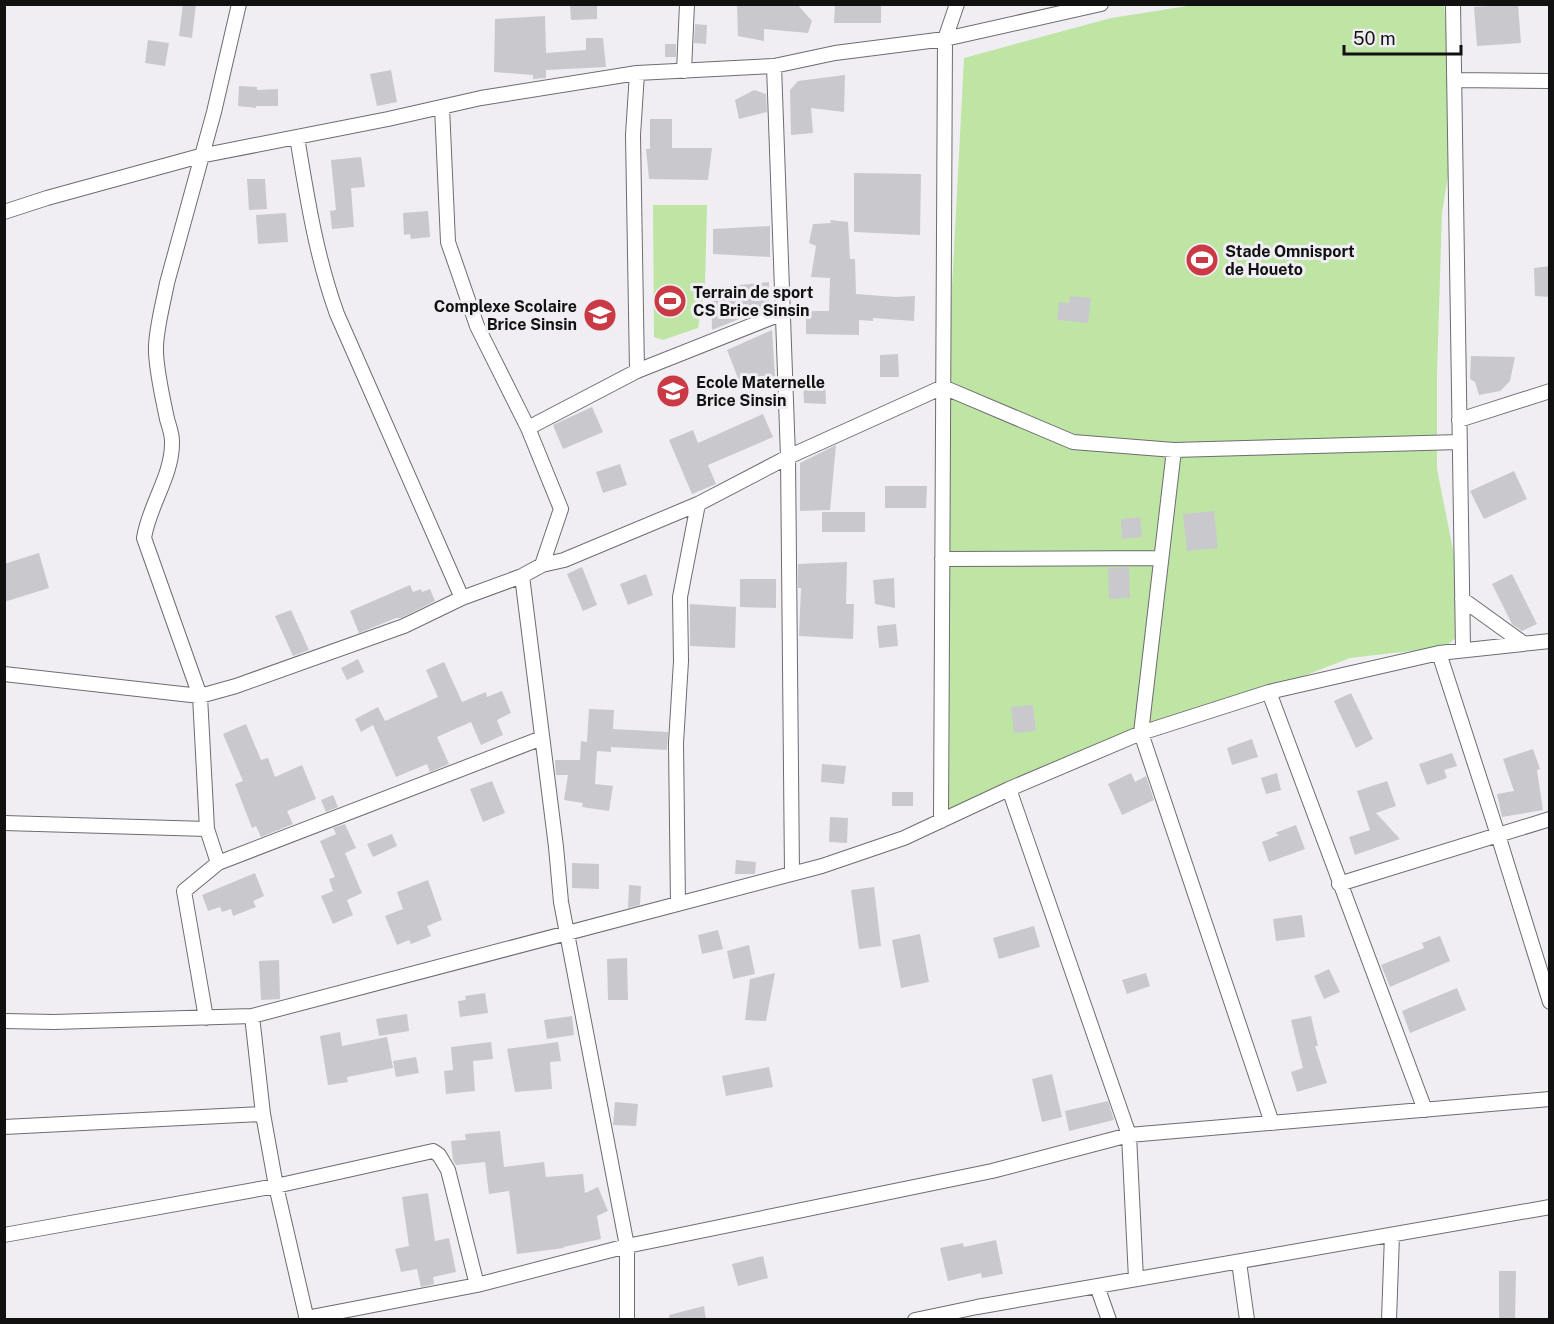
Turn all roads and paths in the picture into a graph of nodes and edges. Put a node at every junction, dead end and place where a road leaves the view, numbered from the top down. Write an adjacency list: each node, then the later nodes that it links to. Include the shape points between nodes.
1 (239, 4): 14 (street)
2 (687, 4): 8 (street)
3 (957, 4): 6 (street)
4 (1101, 4): 6 (street)
5 (1453, 4): 10 (street)
6 (945, 39): 7 (street, via 835,53); 18 (street)
7 (774, 66): 8 (street); 16 (street)
8 (684, 70): 9 (street)
9 (637, 73): 12 (street); 17 (street, via 633,135)
10 (1454, 80): 11 (street); 20 (street)
11 (1550, 81)
12 (442, 107): 13 (street); 21 (street, via 448,242 477,326)
13 (297, 137): 14 (street); 30 (street, via 313,231 337,314)
14 (200, 156): 15 (street); 38 (street, via 167,283 156,348 172,441 171,457 144,538)
15 (4, 212)
16 (783, 313): 17 (street); 24 (street)
17 (637, 371): 21 (street)
18 (943, 387): 23 (street, via 1073,442); 24 (street); 27 (street)
19 (1550, 391): 20 (street)
20 (1459, 420): 22 (street)
21 (528, 428): 28 (street, via 561,508)
22 (1460, 442): 23 (street); 31 (street)
23 (1174, 450): 26 (street)
24 (788, 457): 25 (street); 48 (street)
25 (698, 504): 28 (street, via 564,561); 50 (street, via 680,597 676,743)
26 (1161, 558): 27 (street); 39 (street)
27 (942, 559): 43 (street)
28 (542, 565): 29 (street)
29 (522, 576): 30 (street); 40 (street)
30 (462, 598): 38 (street, via 404,626)
31 (1462, 599): 33 (street); 34 (street)
32 (1550, 641): 33 (street)
33 (1523, 643): 34 (street)
34 (1463, 649): 35 (street)
35 (1439, 653): 37 (street); 46 (street)
36 (4, 675): 38 (street)
37 (1269, 692): 39 (street); 49 (street)
38 (200, 696): 45 (street)
39 (1141, 733): 41 (street); 59 (street)
40 (542, 738): 47 (street); 51 (street)
41 (1010, 789): 43 (street); 61 (street)
42 (1550, 819): 46 (street)
43 (941, 821): 48 (street, via 904,838)
44 (4, 823): 45 (street)
45 (207, 829): 47 (street)
46 (1498, 835): 49 (street); 52 (street)
47 (218, 863): 54 (street, via 184,891)
48 (792, 874): 50 (street)
49 (1339, 884): 57 (street)
50 (678, 904): 51 (street)
51 (566, 934): 53 (street); 66 (street)
52 (1550, 1002)
53 (252, 1016): 54 (street); 58 (street)
54 (206, 1018): 55 (street)
55 (4, 1021)
56 (1550, 1099): 57 (street)
57 (1425, 1110): 59 (street)
58 (263, 1114): 60 (street); 62 (street)
59 (1272, 1123): 61 (street)
60 (4, 1127)
61 (1129, 1135): 66 (street, via 992,1171); 68 (street)
62 (276, 1186): 64 (street); 69 (street, via 433,1151 447,1170); 71 (street)
63 (1550, 1207): 65 (street)
64 (4, 1235)
65 (1392, 1235): 67 (street); 76 (street)
66 (627, 1246): 69 (street); 72 (street)
67 (1239, 1262): 68 (street); 75 (street)
68 (1136, 1279): 70 (street)
69 (477, 1285): 71 (street)
70 (1097, 1286): 73 (street); 74 (street)
71 (307, 1319)
72 (627, 1320)
73 (915, 1320)
74 (1109, 1320)
75 (1247, 1320)
76 (1389, 1320)

